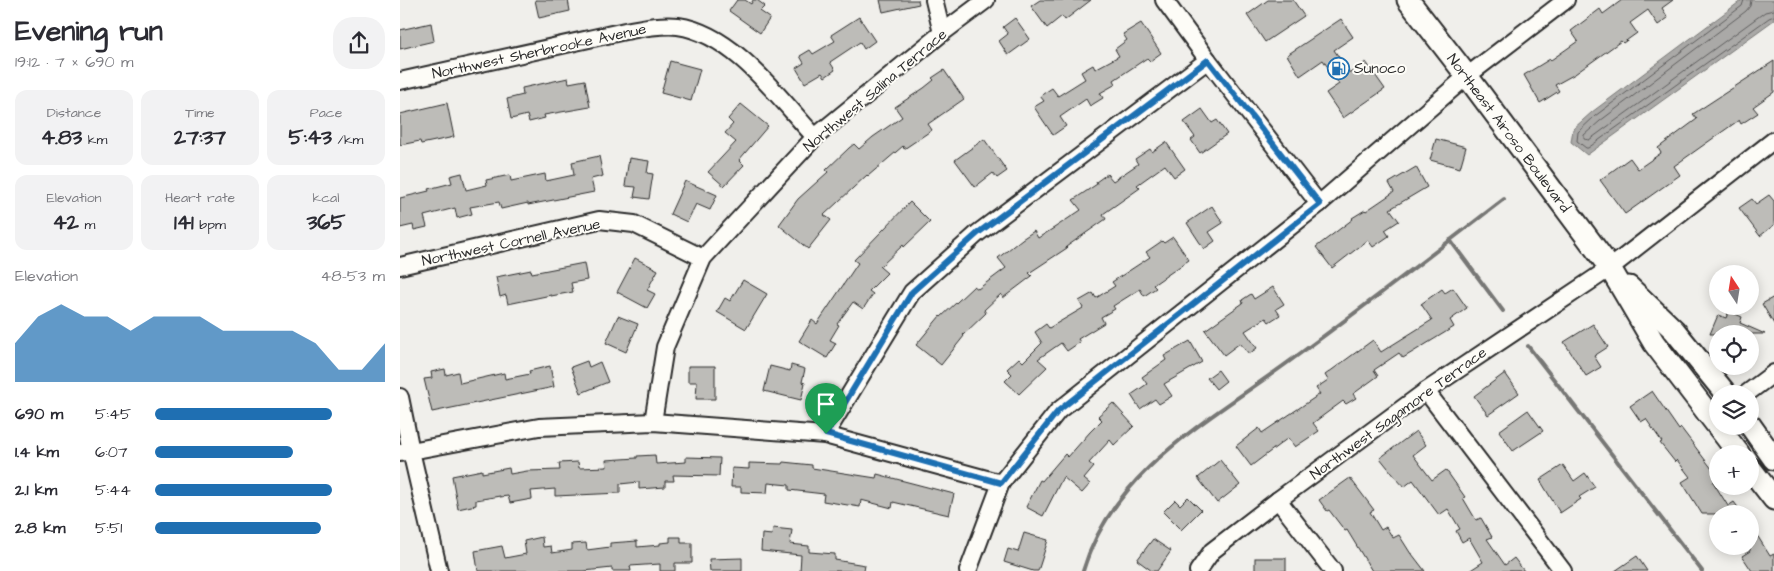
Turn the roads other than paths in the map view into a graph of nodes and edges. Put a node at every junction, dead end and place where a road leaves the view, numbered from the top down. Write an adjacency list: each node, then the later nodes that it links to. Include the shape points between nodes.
1 (934, 0): 8 (street)
2 (986, 0): 8 (street, Northwest Salina Terrace)
3 (1164, 0): 9 (street)
4 (1408, 0): 7 (main road, Northeast Airoso Boulevard)
5 (1420, 0): 7 (main road)
6 (1566, 0): 10 (street)
7 (1430, 28): 10 (main road, Northeast Airoso Boulevard)
8 (942, 33): 12 (street, Northwest Salina Terrace)
9 (1208, 60): 14 (street); 24 (street, via 978,233 912,292)
10 (1467, 76): 14 (street); 17 (main road, Northeast Airoso Boulevard)
11 (400, 81): 12 (street, Northwest Sherbrooke Avenue, via 625,31 676,26 704,34 727,46 751,67)
12 (814, 137): 15 (street, Northwest Salina Terrace)
13 (1774, 140): 17 (street, Northwest Sagamore Terrace)
14 (1320, 204): 30 (street, via 1058,411)
15 (703, 258): 16 (street, Northwest Cornell Avenue, via 634,224 599,220); 23 (street, Northwest Salina Terrace, via 666,347)
16 (400, 266)
17 (1610, 268): 19 (main road, Northeast Airoso Boulevard, via 1674,330); 21 (street, Northwest Sagamore Terrace); 26 (main road, Northeast Airoso Boulevard, via 1654,343)
18 (1774, 373): 20 (street)
19 (1719, 385)
20 (1758, 385)
21 (1426, 391): 32 (street, Northwest Sagamore Terrace); 37 (street)
22 (400, 397): 27 (street)
23 (653, 422): 24 (street); 27 (street, via 539,427)
24 (826, 434): 30 (street)
25 (1757, 435): 28 (main road)
26 (1732, 445)
27 (405, 452): 33 (street)
28 (1774, 458)
29 (1759, 480): 31 (main road)
30 (1001, 483): 34 (street)
31 (1774, 499)
32 (1278, 500): 35 (street, Northwest Sagamore Terrace, via 1212,551); 36 (street)
33 (439, 571)
34 (968, 571)
35 (1198, 571)
36 (1333, 571)
37 (1563, 571)

